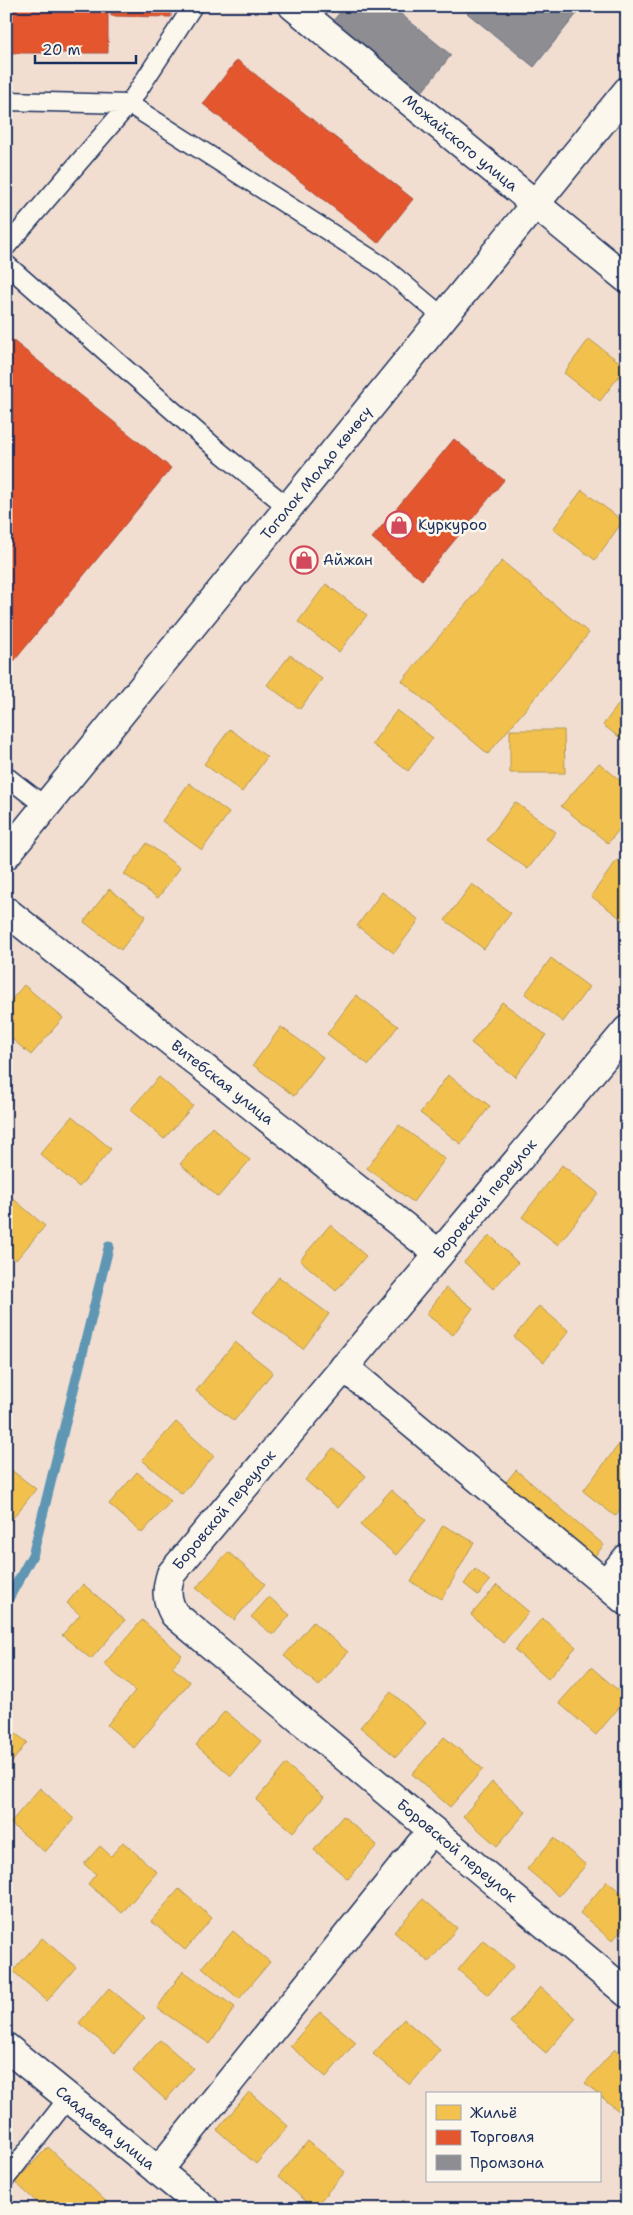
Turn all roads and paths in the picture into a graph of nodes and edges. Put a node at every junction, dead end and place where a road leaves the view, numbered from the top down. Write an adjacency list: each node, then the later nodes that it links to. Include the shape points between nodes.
1 (193, 6): 4 (lane)
2 (294, 6): 6 (street, Можайского улица)
3 (6, 101): 4 (lane)
4 (128, 104): 7 (lane); 10 (lane, via 380,265)
5 (622, 106): 6 (street, Тоголок Молдо көчөсү)
6 (536, 205): 9 (street, Можайского улица); 10 (street, Тоголок Молдо көчөсү)
7 (6, 247)
8 (6, 264): 11 (lane, via 220,452)
9 (627, 279)
10 (443, 317): 11 (street, Тоголок Молдо көчөсү)
11 (290, 508): 13 (street, Тоголок Молдо көчөсү)
12 (6, 776): 13 (lane)
13 (46, 807): 14 (street, Тоголок Молдо көчөсү)
14 (6, 856)
15 (6, 911): 17 (street, Витебская улица)
16 (627, 1030): 17 (street, Боровской переулок)
17 (439, 1254): 18 (street, Боровской переулок)
18 (344, 1367): 20 (street); 22 (street, Боровской переулок, via 171,1574 167,1602 174,1614)
19 (627, 1558): 20 (street)
20 (605, 1584): 21 (street)
21 (627, 1602)
22 (432, 1830): 23 (street, Боровской переулок); 26 (street)
23 (627, 1993)
24 (6, 2047): 25 (street, Саадаева улица)
25 (69, 2097): 26 (street, Саадаева улица); 27 (lane)
26 (158, 2171): 28 (street, Саадаева улица)
27 (6, 2178)
28 (205, 2209)

